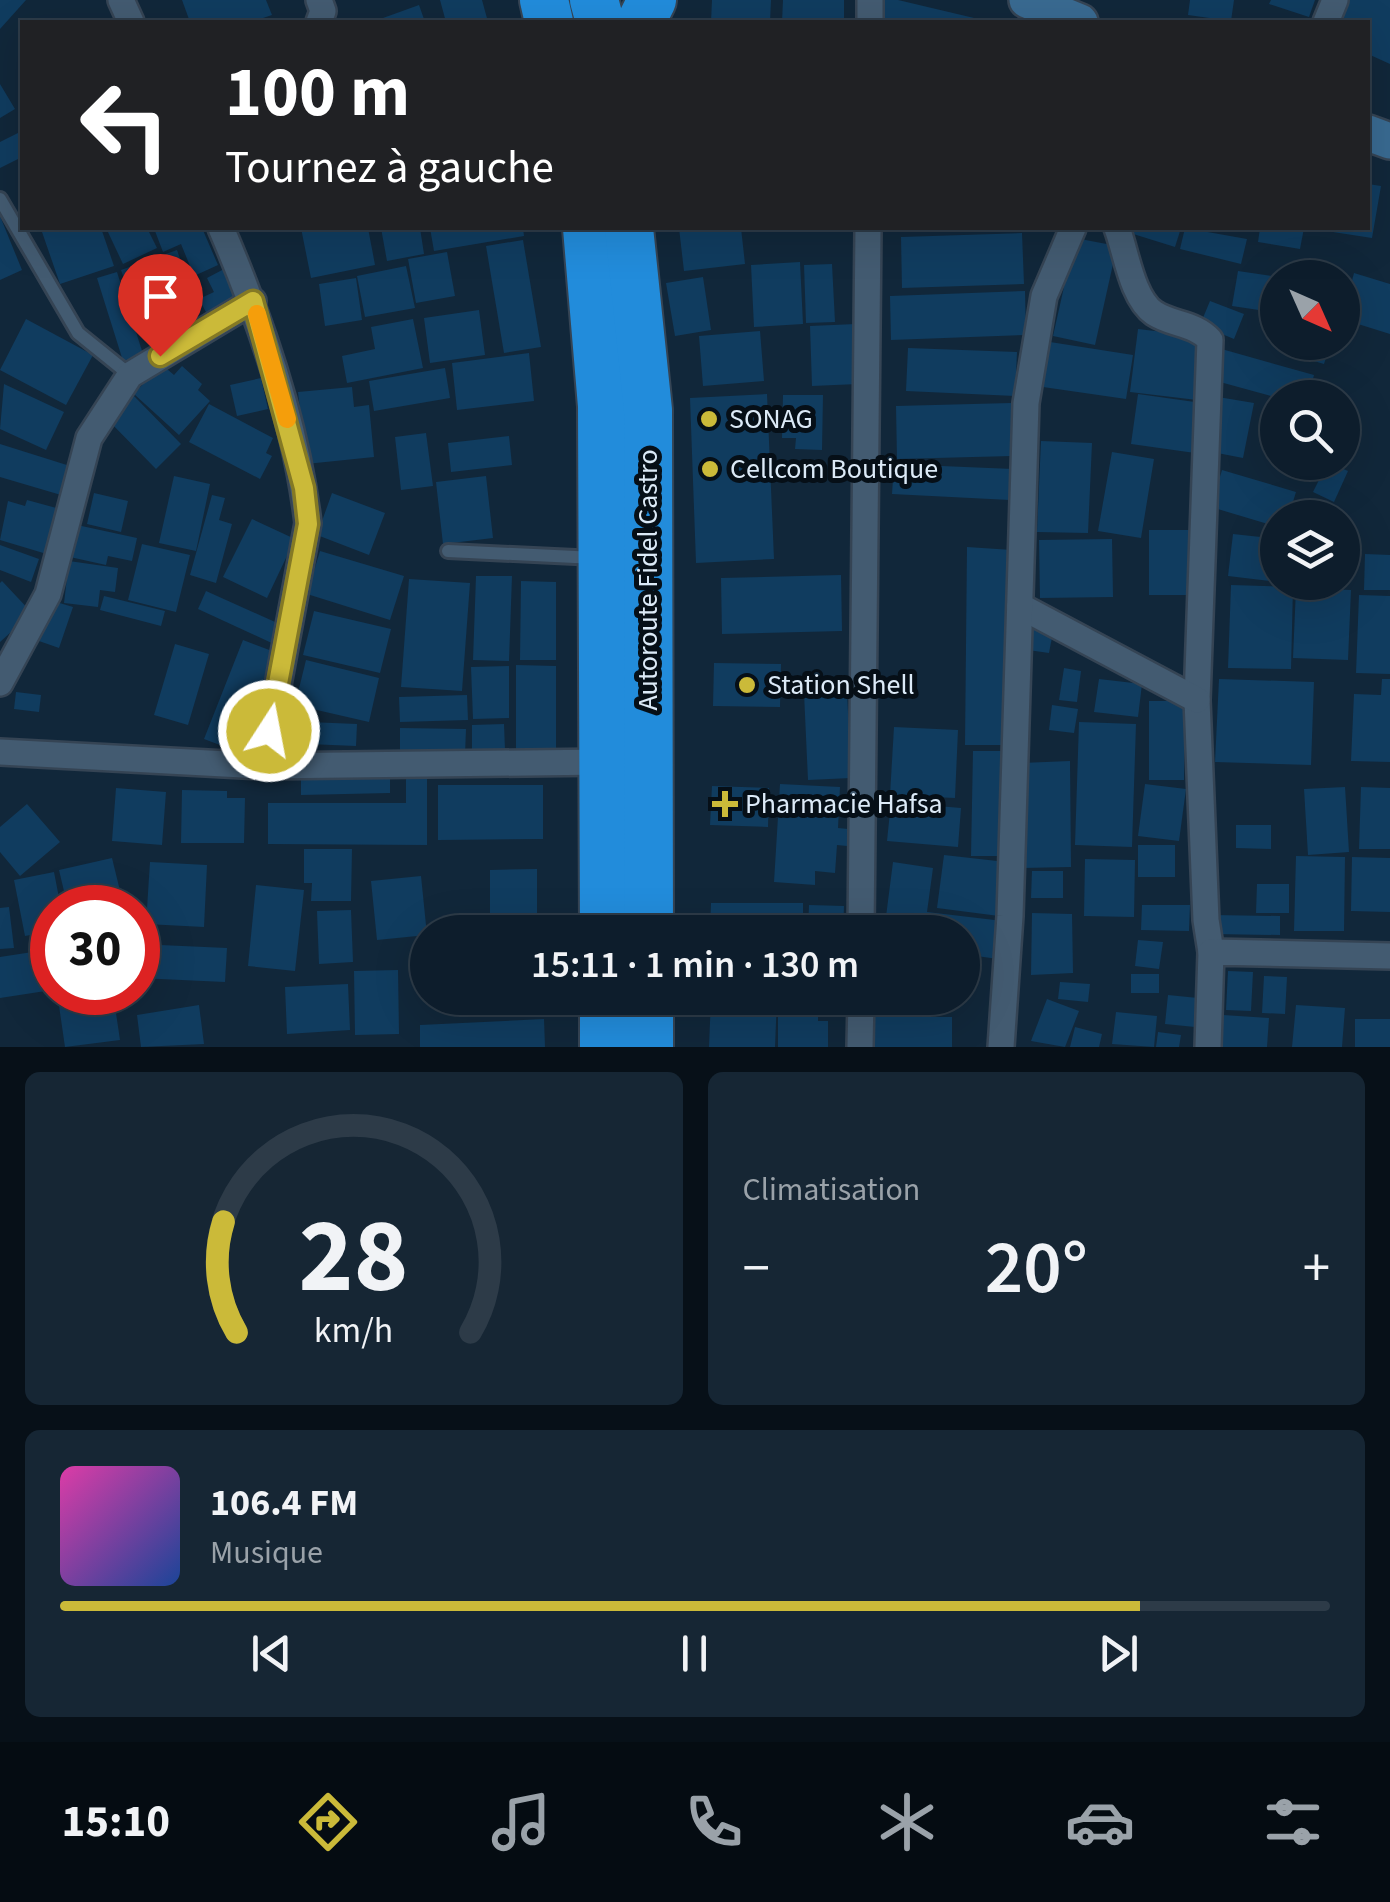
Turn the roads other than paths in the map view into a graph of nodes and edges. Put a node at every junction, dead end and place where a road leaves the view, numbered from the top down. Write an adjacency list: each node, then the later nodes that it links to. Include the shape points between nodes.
1 (1027, 0): 2 (main road)
2 (1075, 20)
3 (0, 198): 11 (lane, via 78,333)
4 (222, 230): 10 (street)
5 (587, 230): 13 (highway, Autoroute Fidel Castro, via 602,406)
6 (629, 230): 21 (highway, Autoroute Fidel Castro, via 648,410)
7 (868, 230): 22 (street)
8 (1072, 230): 14 (street, via 1044,296 1026,403)
9 (1119, 230): 16 (street, via 1140,296 1153,313 1210,340)
10 (253, 301): 11 (street); 19 (street, via 300,470 308,524)
11 (130, 375): 15 (street, via 89,438 48,594)
12 (448, 551): 13 (lane)
13 (604, 558): 18 (highway, Autoroute Fidel Castro)
14 (1020, 606): 16 (street); 31 (street)
15 (0, 683)
16 (1197, 700): 23 (street)
17 (0, 752): 19 (street)
18 (605, 762): 19 (street); 20 (highway, Autoroute Fidel Castro)
19 (262, 766)
20 (604, 915)
21 (649, 915)
22 (861, 915)
23 (1212, 952): 24 (street); 32 (street)
24 (1390, 956)
25 (604, 1015): 28 (highway)
26 (649, 1015): 29 (highway)
27 (860, 1015): 30 (street)
28 (604, 1047)
29 (649, 1047)
30 (860, 1047)
31 (1001, 1047)
32 (1208, 1047)

